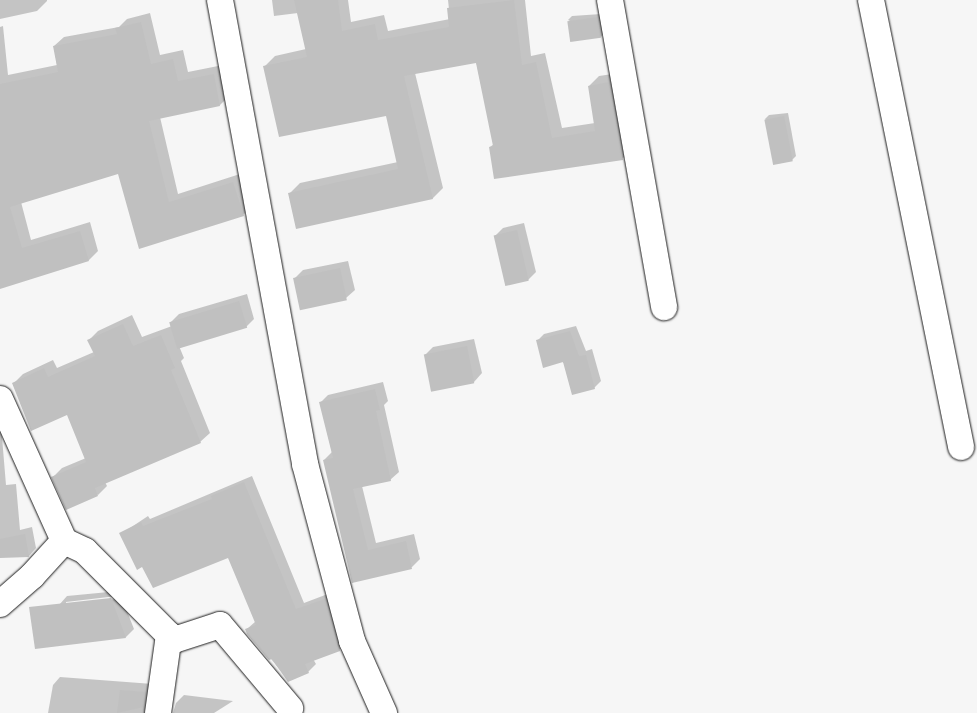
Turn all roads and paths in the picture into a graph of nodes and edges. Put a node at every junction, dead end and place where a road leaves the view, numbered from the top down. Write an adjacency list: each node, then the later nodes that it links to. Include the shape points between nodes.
1 (220, 0): 12 (street, via 305,464 352,640)
2 (610, 0): 4 (street)
3 (871, 0): 6 (street)
4 (664, 307)
5 (0, 399): 7 (street)
6 (961, 447)
7 (64, 541): 8 (street); 9 (street, via 85,551)
8 (0, 604)
9 (169, 635): 10 (street, via 174,640 220,624); 11 (street)
10 (290, 708)
11 (158, 713)
12 (384, 713)

